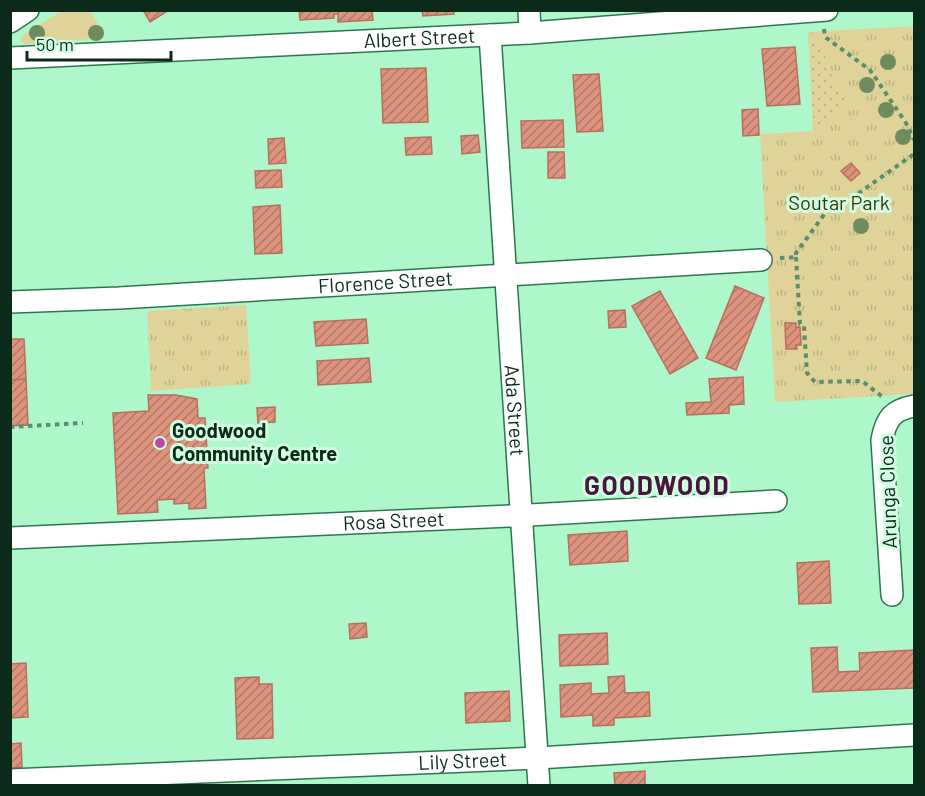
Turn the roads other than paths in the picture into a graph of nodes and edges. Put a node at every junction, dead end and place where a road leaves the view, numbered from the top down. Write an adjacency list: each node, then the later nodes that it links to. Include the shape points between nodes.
1 (28, 10): 6 (street)
2 (529, 10): 7 (street)
3 (827, 10): 5 (street, Albert Street)
4 (796, 11): 5 (street, Albert Street); 7 (street, Albert Street)
5 (822, 11)
6 (10, 22)
7 (530, 33): 8 (street, Albert Street)
8 (490, 35): 9 (street, Albert Street); 11 (street, Ada Street)
9 (10, 58)
10 (761, 260): 11 (street, Florence Street)
11 (506, 276): 12 (street, Florence Street); 15 (street, Ada Street)
12 (10, 302)
13 (906, 407): 17 (street, Arunga Close, via 890,418 882,440)
14 (776, 501): 15 (street, Rosa Street)
15 (522, 516): 16 (street, Rosa Street); 19 (street, Ada Street)
16 (10, 538)
17 (892, 595)
18 (915, 735): 19 (street, Lily Street)
19 (538, 758): 20 (street, Lily Street); 21 (street, Ada Street)
20 (10, 780)
21 (539, 786)

